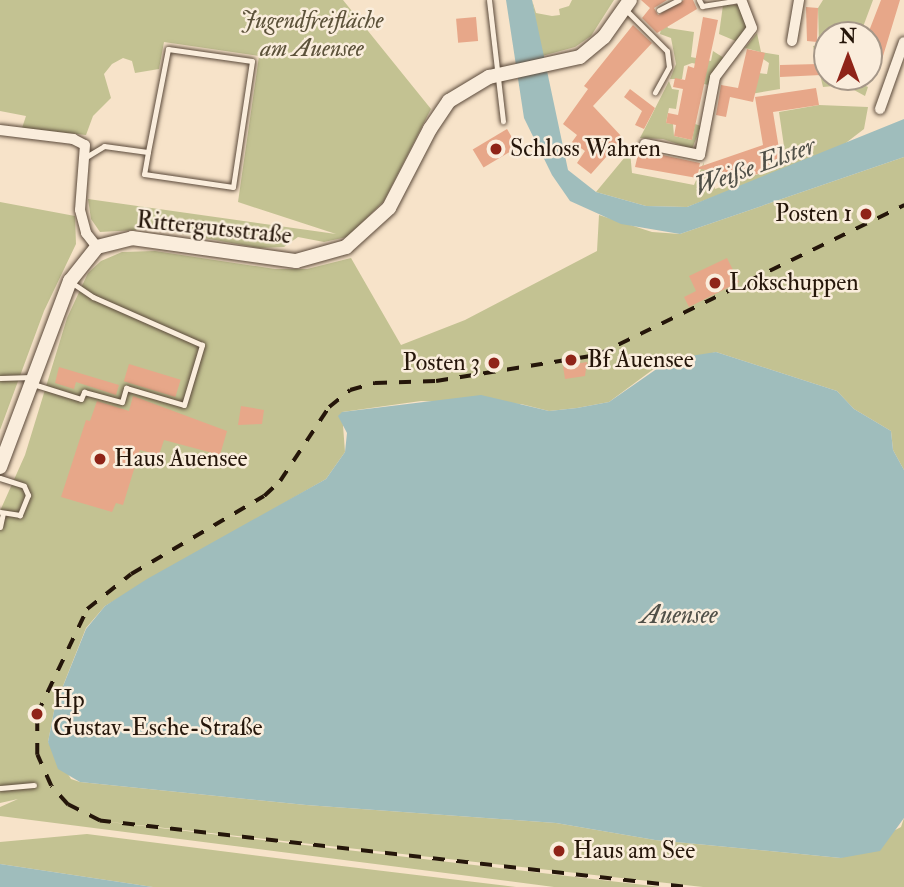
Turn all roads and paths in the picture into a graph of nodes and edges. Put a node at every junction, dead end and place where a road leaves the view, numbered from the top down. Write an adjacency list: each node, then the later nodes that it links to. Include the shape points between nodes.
1 (489, 0): 10 (lane)
2 (680, 0): 7 (lane)
3 (699, 0): 4 (lane, via 702,6)
4 (739, 0): 15 (street, via 752,28 715,76 700,155)
5 (799, 0): 8 (street)
6 (627, 3): 10 (main road, Rittergutsstraße, via 610,30 587,52 548,66); 11 (lane, via 667,51 669,66)
7 (659, 10)
8 (792, 41)
9 (904, 42): 12 (street)
10 (497, 75): 13 (lane); 18 (main road, Rittergutsstraße, via 449,102 389,208 345,247 296,261 132,238)
11 (655, 92)
12 (880, 109)
13 (503, 121)
14 (0, 130): 17 (street, via 79,141 85,145)
15 (645, 144)
16 (148, 152): 16 (lane, via 144,174 233,187 252,61 168,49); 17 (lane, via 104,146)
17 (86, 158): 18 (street, via 80,210 86,233)
18 (97, 247): 19 (main road)
19 (70, 281): 21 (main road); 21 (lane, via 93,297 202,345 184,405 126,388 122,402 84,392 81,399)
20 (0, 378): 21 (lane)
21 (34, 380): 22 (main road)
22 (0, 467)
23 (0, 478): 24 (lane, via 23,486 28,495 20,515)
24 (1, 512): 25 (lane)
25 (0, 527)
26 (34, 785): 27 (lane)
27 (0, 788)

